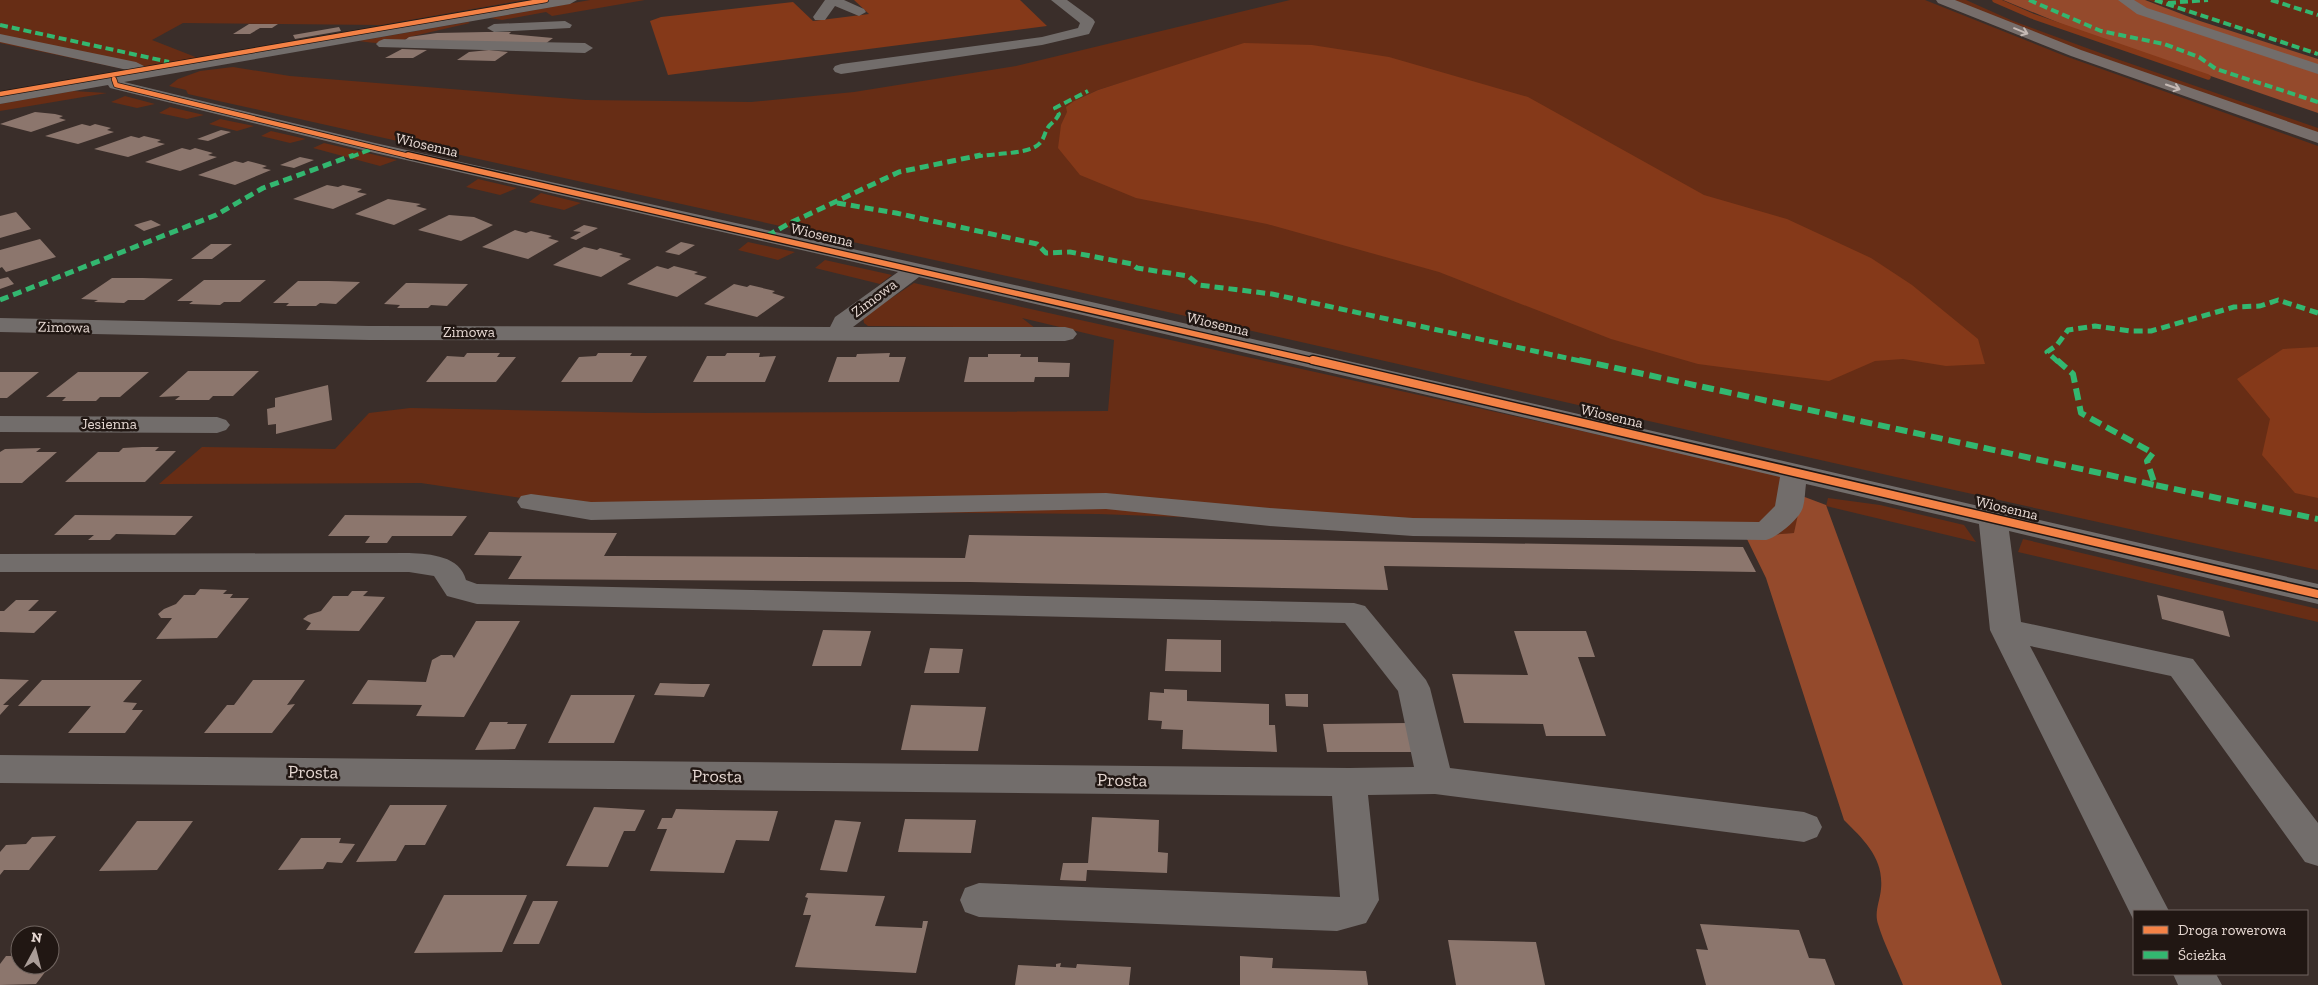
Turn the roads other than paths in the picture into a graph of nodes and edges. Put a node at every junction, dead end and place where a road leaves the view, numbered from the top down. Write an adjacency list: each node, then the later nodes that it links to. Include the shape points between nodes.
1 (570, 0): 7 (street)
2 (1058, 0): 15 (street, via 1088,22 1084,31 1042,41)
3 (1943, 0): 21 (main road, one-way to 21, via 2076,53)
4 (1973, 0): 20 (main road, via 2149,66)
5 (2125, 0): 16 (street, via 2142,11)
6 (859, 12): 8 (street, via 832,0)
7 (473, 17): 10 (street); 13 (street)
8 (820, 17)
9 (565, 25): 10 (street)
10 (494, 28): 11 (street)
11 (449, 31)
12 (0, 38): 17 (street, via 136,67)
13 (349, 38): 14 (street, via 357,44); 17 (street)
14 (585, 48)
15 (841, 69)
16 (2318, 69)
17 (144, 74): 18 (street)
18 (114, 79): 19 (street); 22 (street, Wiosenna, via 116,85 159,96)
19 (0, 99)
20 (2318, 124)
21 (2318, 138)
22 (914, 270): 24 (street, Zimowa, via 843,322); 28 (street, Wiosenna)
23 (0, 325): 24 (street, Zimowa, via 369,332)
24 (839, 332): 25 (street)
25 (1065, 334)
26 (0, 424): 27 (street, Jesienna)
27 (217, 425)
28 (1794, 472): 29 (street, via 1789,509 1766,531 1413,527 1106,501 591,511); 30 (street, Wiosenna)
29 (531, 502)
30 (1993, 518): 32 (street, Wiosenna); 33 (street)
31 (0, 563): 35 (street, via 385,562 441,568 449,573 454,586 477,594 1354,613 1414,688)
32 (2318, 594)
33 (2006, 630): 38 (street, via 2182,667); 40 (street)
34 (0, 769): 36 (street, Prosta)
35 (1435, 780): 36 (street, Prosta); 37 (street, Prosta)
36 (1349, 782): 39 (street, via 1360,900 1352,911 1337,914)
37 (1804, 827)
38 (2318, 851)
39 (979, 900)
40 (2148, 910)

